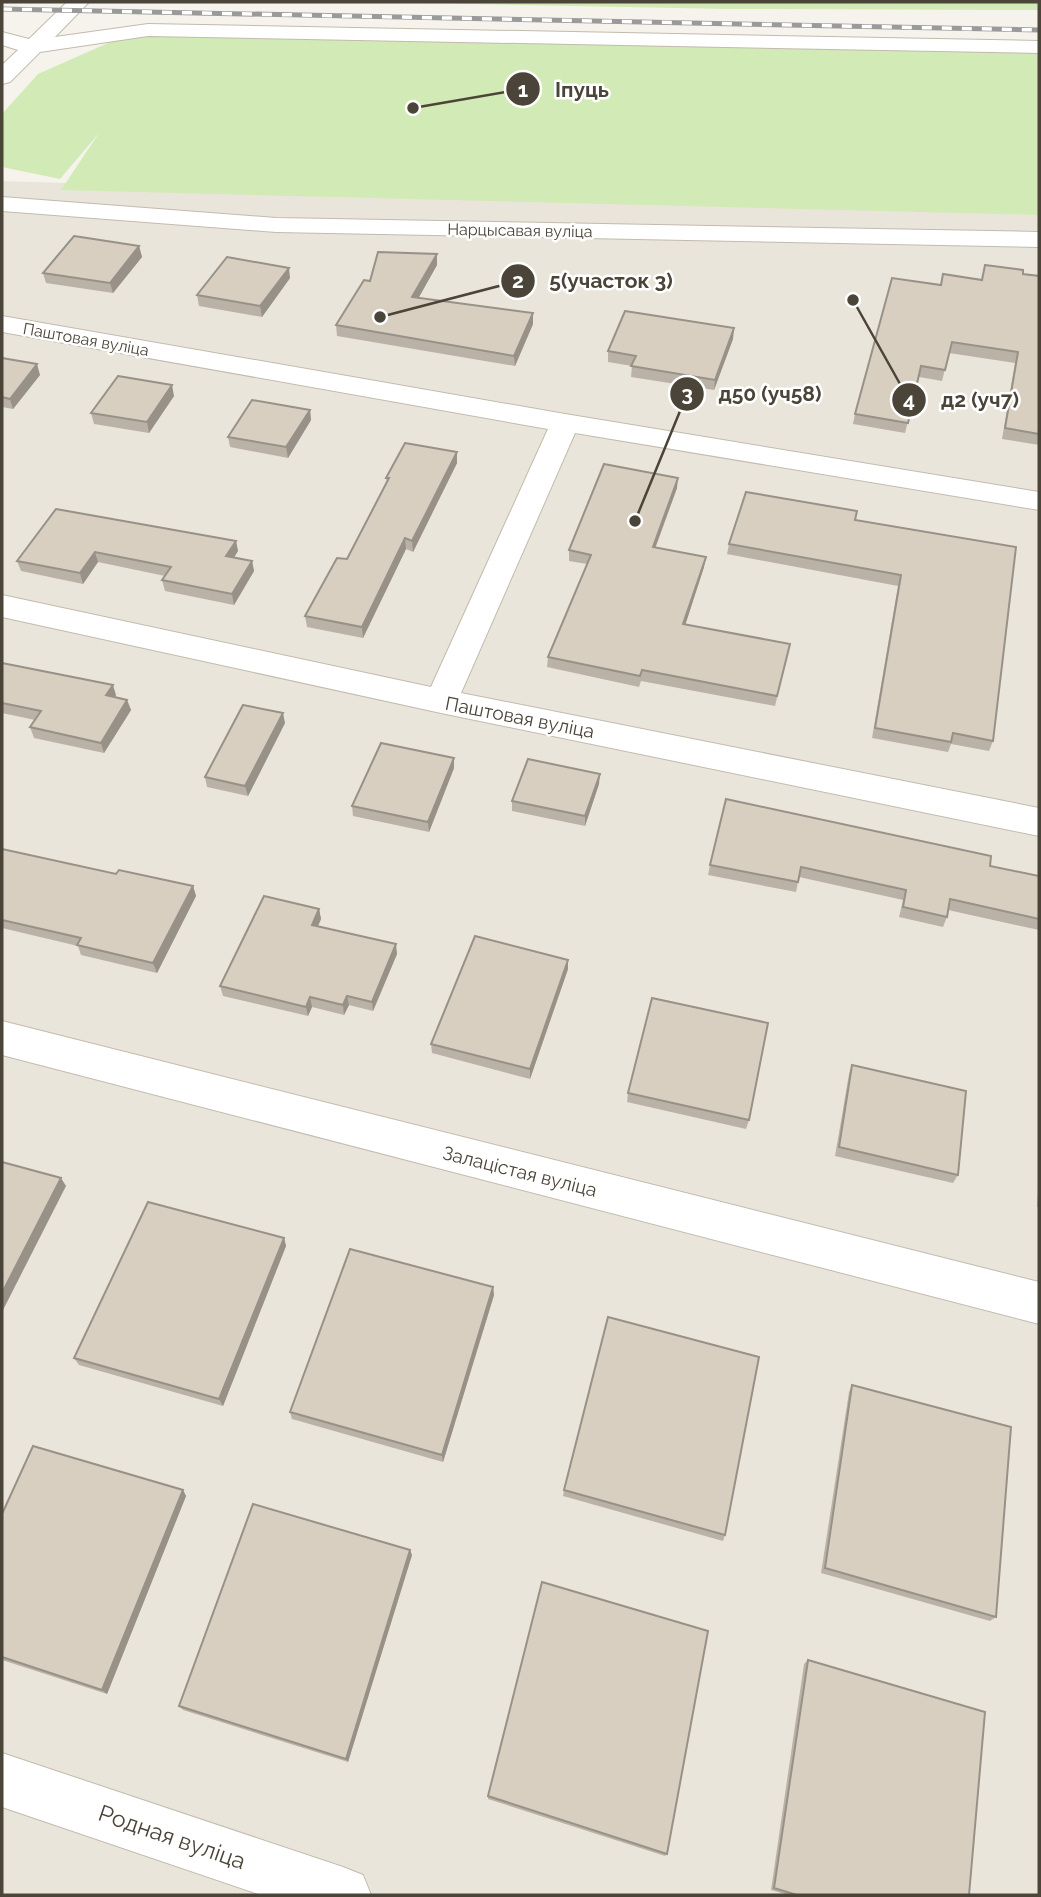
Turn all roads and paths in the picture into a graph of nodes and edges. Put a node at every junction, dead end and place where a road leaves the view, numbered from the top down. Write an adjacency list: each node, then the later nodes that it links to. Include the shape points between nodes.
1 (79, 2): 3 (street)
2 (2, 37): 3 (street)
3 (32, 47): 4 (street, via 148,30); 5 (street)
4 (1039, 47)
5 (2, 77)
6 (6, 209): 7 (street, Нарцысавая вуліца, via 276,225)
7 (1039, 240)
8 (2, 324): 9 (street, Паштовая вуліца)
9 (565, 423): 10 (street, Паштовая вуліца); 12 (street)
10 (1039, 501)
11 (2, 606): 12 (street, Паштовая вуліца)
12 (442, 701): 13 (street, Паштовая вуліца)
13 (1039, 822)
14 (2, 1038): 15 (street, Залацістая вуліца)
15 (1039, 1303)
16 (2, 1780): 17 (street, Родная вуліца)
17 (343, 1895)

